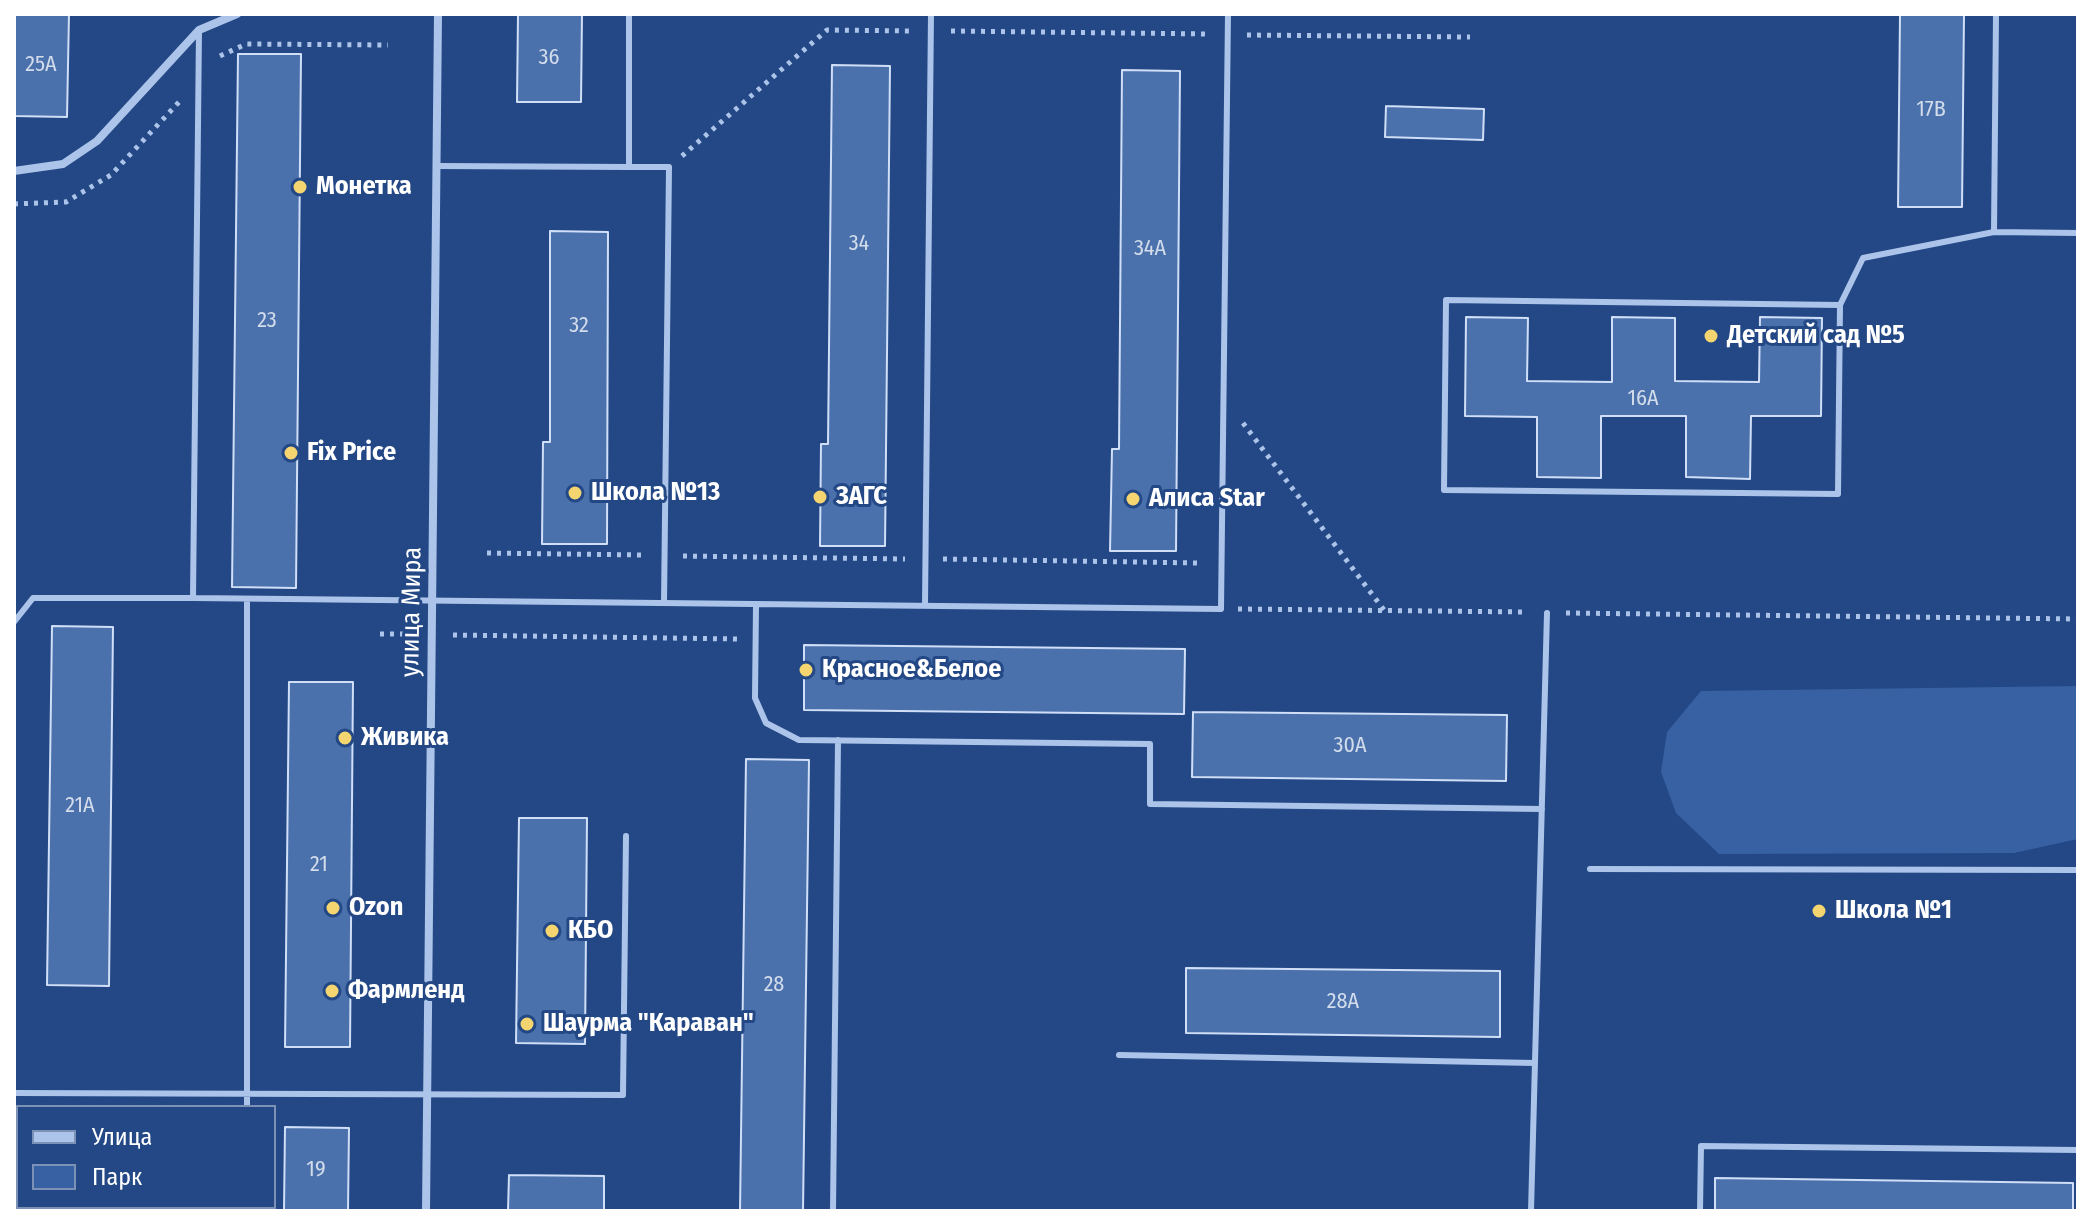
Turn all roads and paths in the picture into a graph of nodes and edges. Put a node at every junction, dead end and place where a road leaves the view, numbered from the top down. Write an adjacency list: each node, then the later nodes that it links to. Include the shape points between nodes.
1 (237, 14): 7 (street)
2 (438, 14): 11 (street, улица Мира)
3 (629, 14): 12 (lane)
4 (931, 14): 8 (lane)
5 (1228, 14): 9 (lane)
6 (1996, 14): 15 (lane)
7 (199, 30): 14 (street, via 97,141 63,164); 23 (lane)
8 (931, 31): 9 (path); 13 (path, via 827,30); 21 (lane)
9 (1227, 35): 10 (path); 18 (lane)
10 (1470, 37)
11 (437, 166): 12 (lane); 25 (street, улица Мира)
12 (629, 167): 13 (lane)
13 (669, 167): 20 (lane)
14 (14, 171)
15 (1994, 232): 16 (lane); 17 (lane, via 1863,258)
16 (2078, 233)
17 (1840, 305): 17 (lane, via 1838,494 1444,490 1446,300)
18 (1224, 397): 22 (lane); 30 (path)
19 (487, 553): 20 (path)
20 (664, 555): 21 (path); 26 (lane)
21 (925, 559): 22 (path); 28 (lane)
22 (1222, 563): 29 (lane)
23 (193, 598): 24 (lane); 33 (lane, via 33,598)
24 (247, 599): 25 (lane); 46 (lane)
25 (432, 600): 26 (lane); 35 (street, улица Мира)
26 (664, 603): 27 (lane)
27 (756, 605): 28 (lane); 36 (lane)
28 (925, 605): 29 (lane)
29 (1221, 609): 30 (path)
30 (1385, 611): 31 (path)
31 (1547, 613): 32 (path); 38 (lane)
32 (2078, 619)
33 (14, 622)
34 (380, 634): 35 (path)
35 (432, 634): 36 (path); 44 (street, улица Мира)
36 (756, 639): 37 (lane, via 755,698 766,723 799,740)
37 (838, 740): 38 (lane, via 1150,744 1150,804); 50 (lane)
38 (1542, 809): 43 (lane)
39 (626, 836): 44 (lane, via 623,1095)
40 (1590, 869): 41 (lane)
41 (2078, 870)
42 (1119, 1055): 43 (lane)
43 (1535, 1063): 51 (lane)
44 (427, 1092): 46 (lane); 49 (street, улица Мира)
45 (14, 1093): 46 (lane)
46 (247, 1096): 47 (lane)
47 (247, 1105)
48 (2078, 1150): 52 (lane, via 1701,1146)
49 (426, 1211)
50 (833, 1211)
51 (1531, 1211)
52 (1700, 1211)

